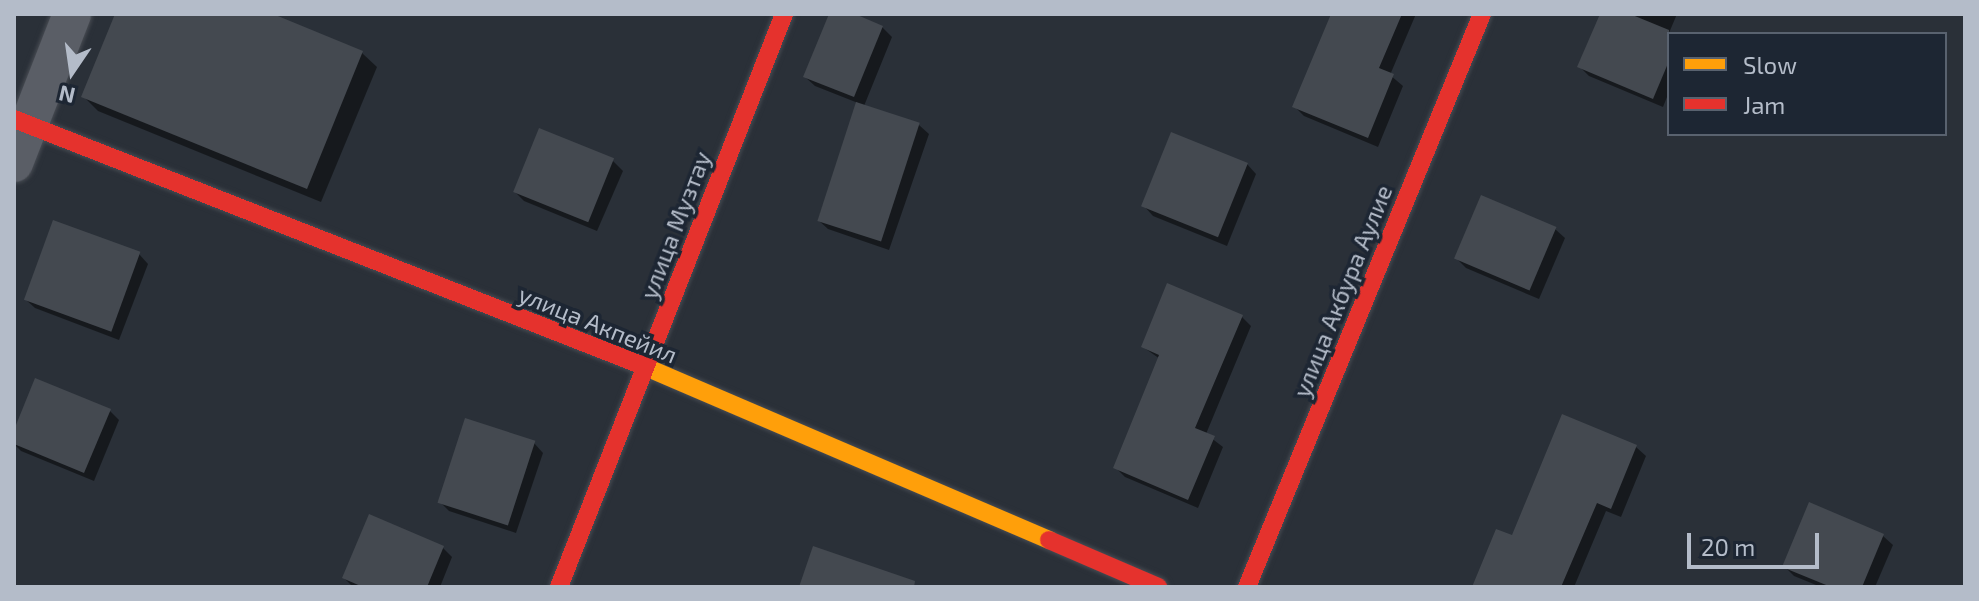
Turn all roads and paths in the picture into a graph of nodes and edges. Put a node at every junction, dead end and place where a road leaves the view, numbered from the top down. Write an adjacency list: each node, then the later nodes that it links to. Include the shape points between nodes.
1 (72, 14): 4 (street)
2 (784, 14): 6 (street, улица Музтау)
3 (1482, 14): 9 (street, улица Акбура Аулие)
4 (22, 122): 5 (street); 6 (street, улица Акпейил)
5 (14, 163)
6 (645, 367): 7 (street, улица Музтау); 8 (street, улица Акпейил)
7 (559, 587)
8 (1158, 587)
9 (1247, 587)

